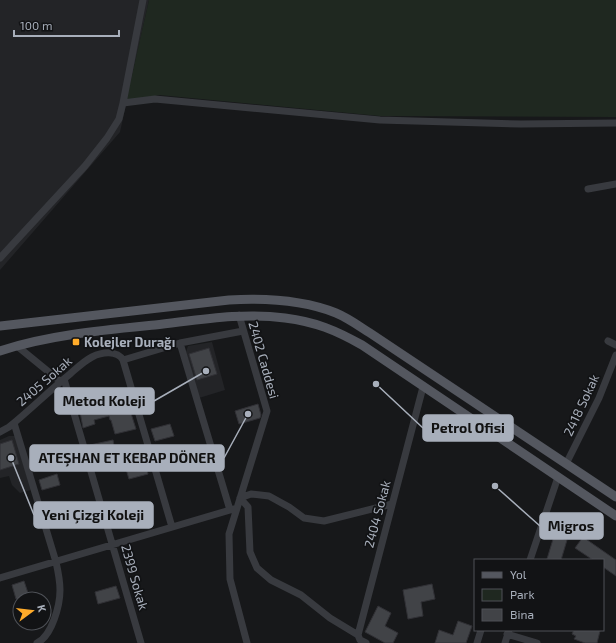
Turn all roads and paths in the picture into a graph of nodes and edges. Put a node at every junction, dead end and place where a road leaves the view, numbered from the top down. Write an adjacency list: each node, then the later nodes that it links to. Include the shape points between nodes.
1 (143, 0): 2 (street)
2 (123, 103): 3 (street, via 155,98 380,120 521,124); 6 (street, via 119,119 107,138)
3 (616, 123)
4 (616, 184): 5 (street)
5 (588, 189)
6 (0, 258)
7 (239, 315): 9 (street, 2402 Caddesi); 13 (main road, via 126,328 34,341); 18 (main road, via 287,318 334,330 362,345)
8 (0, 326): 21 (main road, via 229,300 297,303 320,308 347,318 370,332)
9 (243, 331): 11 (street); 24 (street, 2402 Caddesi, via 267,411)
10 (608, 341): 12 (street)
11 (180, 343): 16 (street); 26 (street)
12 (616, 345)
13 (16, 346): 14 (main road); 17 (street)
14 (0, 352)
15 (615, 358): 21 (street, 2418 Sokak, via 599,398)
16 (123, 360): 17 (street, 2405 Sokak, via 115,354 98,355 87,359); 28 (street)
17 (63, 380): 19 (street, 2405 Sokak); 29 (street, 2399 Sokak)
18 (423, 387): 22 (main road); 25 (street, 2404 Sokak)
19 (14, 423): 20 (street, 2405 Sokak); 31 (street)
20 (0, 432)
21 (566, 464): 22 (main road); 23 (main road)
22 (558, 477): 27 (main road); 30 (street)
23 (616, 497)
24 (240, 498): 25 (street, via 251,494 269,496 304,518 324,521); 26 (street, 2402 Caddesi); 35 (street, via 248,507 250,552 257,568 271,580 301,595 330,618)
25 (392, 504): 35 (street, 2404 Sokak)
26 (233, 509): 28 (street); 38 (street, 2402 Caddesi, via 230,531 230,579)
27 (616, 516)
28 (172, 527): 29 (street)
29 (113, 545): 31 (street); 37 (street, 2399 Sokak)
30 (530, 559)
31 (56, 562): 32 (street); 36 (street, via 60,581 58,605 46,636)
32 (0, 578)
33 (481, 631): 40 (street)
34 (508, 632): 41 (street); 42 (street)
35 (358, 635): 39 (street, via 360,640)
36 (37, 643)
37 (141, 643)
38 (246, 643)
39 (366, 643)
40 (477, 643)
41 (505, 643)
42 (537, 643)

